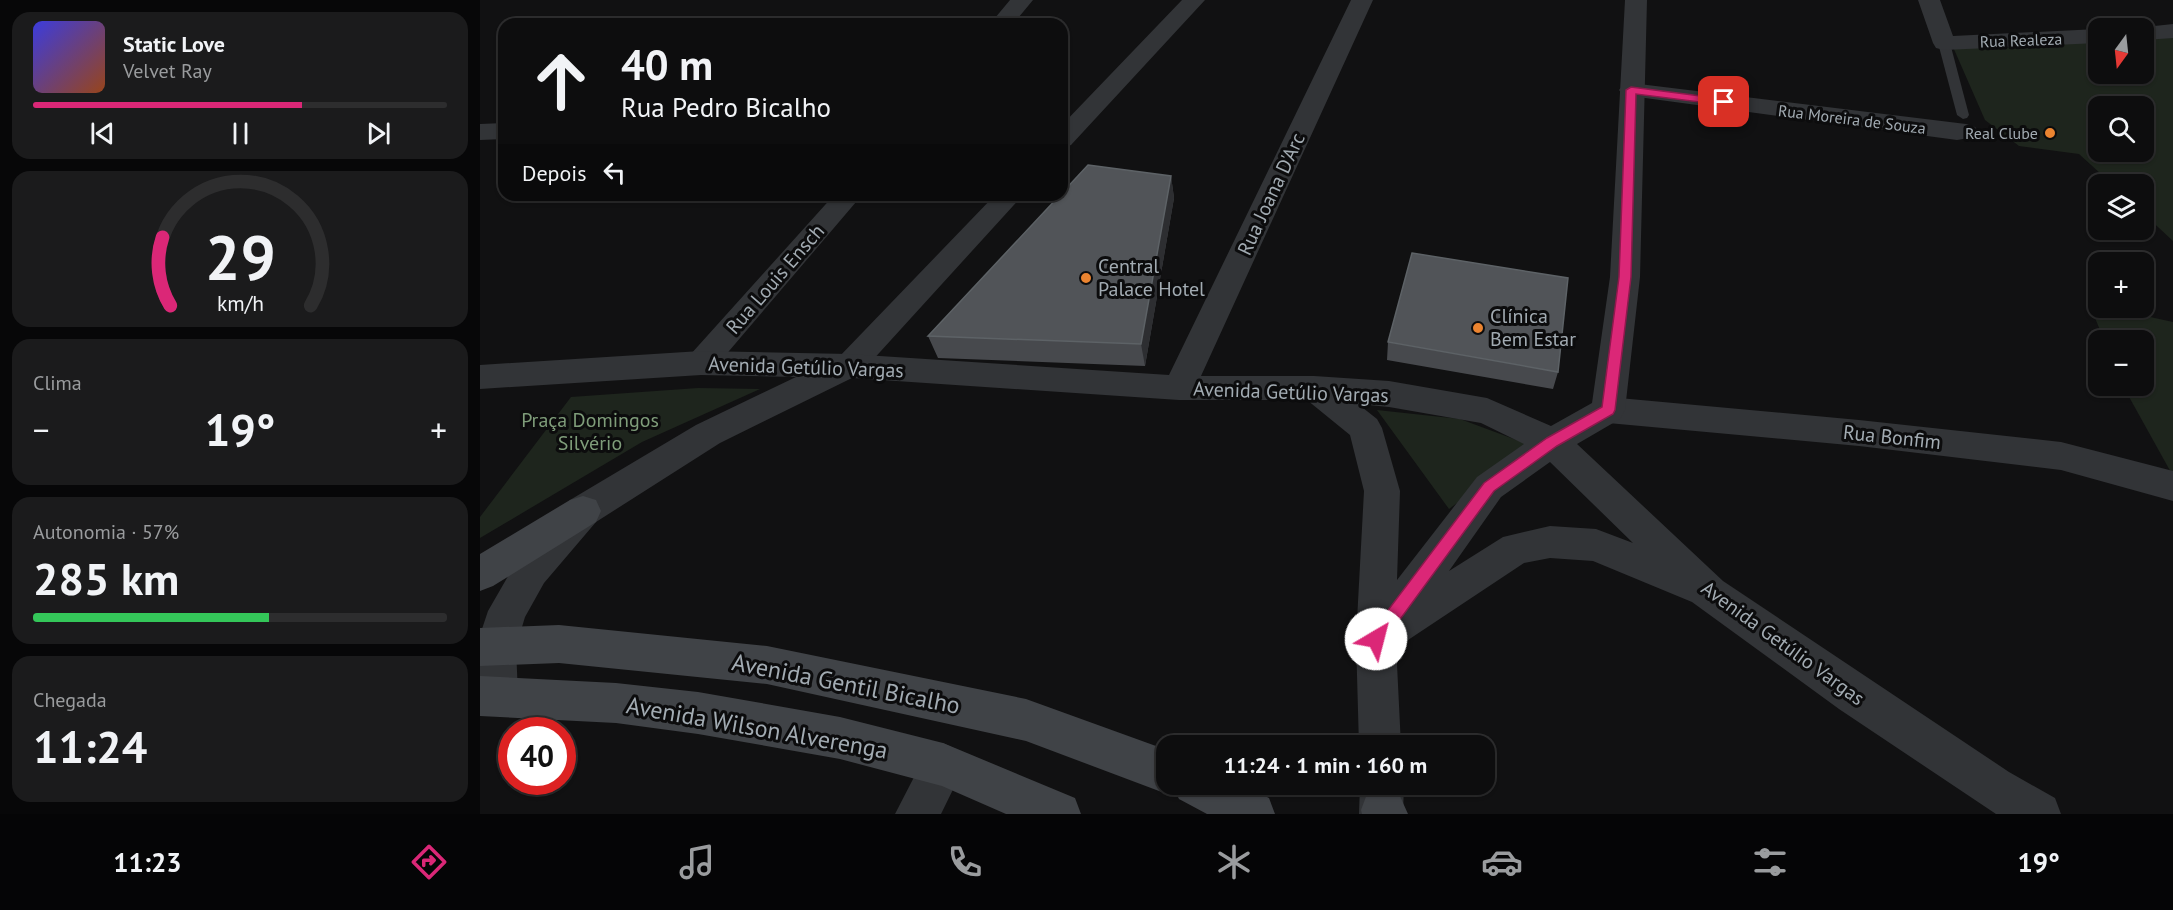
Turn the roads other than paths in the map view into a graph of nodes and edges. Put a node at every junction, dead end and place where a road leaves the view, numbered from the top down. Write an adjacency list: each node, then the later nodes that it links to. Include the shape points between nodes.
1 (1022, 0): 6 (street)
2 (1194, 0): 15 (street)
3 (1362, 0): 21 (street, Rua Joana D'Arc)
4 (1636, 0): 11 (street)
5 (1929, 0): 10 (street)
6 (1006, 18)
7 (2173, 31): 8 (street)
8 (2154, 32)
9 (2088, 36): 10 (street, Rua Realeza)
10 (1944, 43): 12 (lane)
11 (1631, 90): 12 (street, Rua Moreira de Souza, via 1957,132); 23 (street, via 1625,277)
12 (1965, 124)
13 (498, 131): 14 (street)
14 (480, 132)
15 (1068, 134)
16 (844, 201): 18 (street, Rua Louis Ensch)
17 (1004, 201): 19 (street)
18 (702, 363): 19 (street, Avenida Getúlio Vargas); 20 (street, Avenida Getúlio Vargas)
19 (849, 366): 21 (street, Avenida Getúlio Vargas); 26 (street, via 708,434)
20 (480, 377)
21 (1179, 388): 22 (street, Avenida Getúlio Vargas)
22 (1314, 388): 24 (street, Avenida Getúlio Vargas, via 1389,394 1487,411); 29 (street, via 1365,428 1382,491)
23 (1608, 410): 24 (street); 25 (street, Rua Bonfim, via 2061,456)
24 (1552, 442): 28 (street, Avenida Getúlio Vargas); 29 (street, via 1489,487)
25 (2173, 486)
26 (583, 511): 27 (main road); 30 (street, via 531,571)
27 (480, 574)
28 (1709, 592): 29 (street, via 1596,545 1550,542 1516,548); 39 (street, Avenida Getúlio Vargas, via 1854,695 1993,788)
29 (1376, 639): 32 (street)
30 (488, 647): 31 (street); 34 (main road, Avenida Gentil Bicalho, via 558,644 767,665 1026,720)
31 (489, 695): 33 (main road, Avenida Wilson Alverenga, via 698,712 840,738)
32 (1380, 735)
33 (943, 765): 36 (street); 37 (main road, Avenida Wilson Alverenga)
34 (1156, 768)
35 (1215, 795): 38 (main road)
36 (917, 814)
37 (1059, 814)
38 (1252, 814)
39 (2039, 814)

